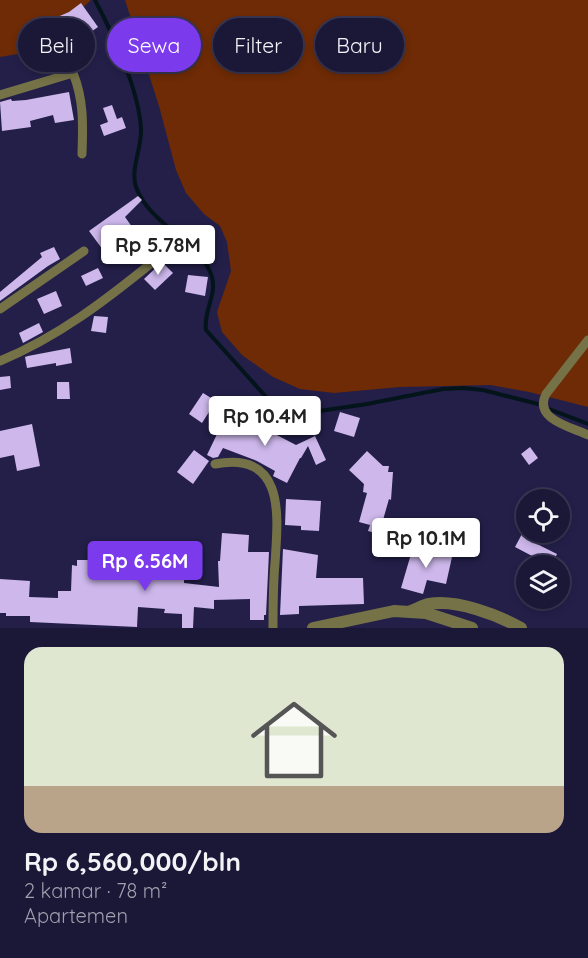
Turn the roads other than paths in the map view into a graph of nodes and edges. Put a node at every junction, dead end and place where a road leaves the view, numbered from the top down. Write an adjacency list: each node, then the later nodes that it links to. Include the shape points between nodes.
1 (0, 95): 2 (street, via 73,73 81,95)
2 (82, 154)
3 (84, 251): 5 (street)
4 (154, 261): 7 (street, via 80,318)
5 (0, 309)
6 (588, 340): 8 (street, via 543,402 544,412 552,419)
7 (0, 361)
8 (588, 435)
9 (215, 464): 11 (street, via 246,464 260,471 274,491 278,529)
10 (410, 612): 12 (street, via 394,611); 13 (street); 14 (street, via 428,604 451,604 491,614)
11 (273, 628)
12 (313, 628)
13 (472, 628)
14 (521, 628)

